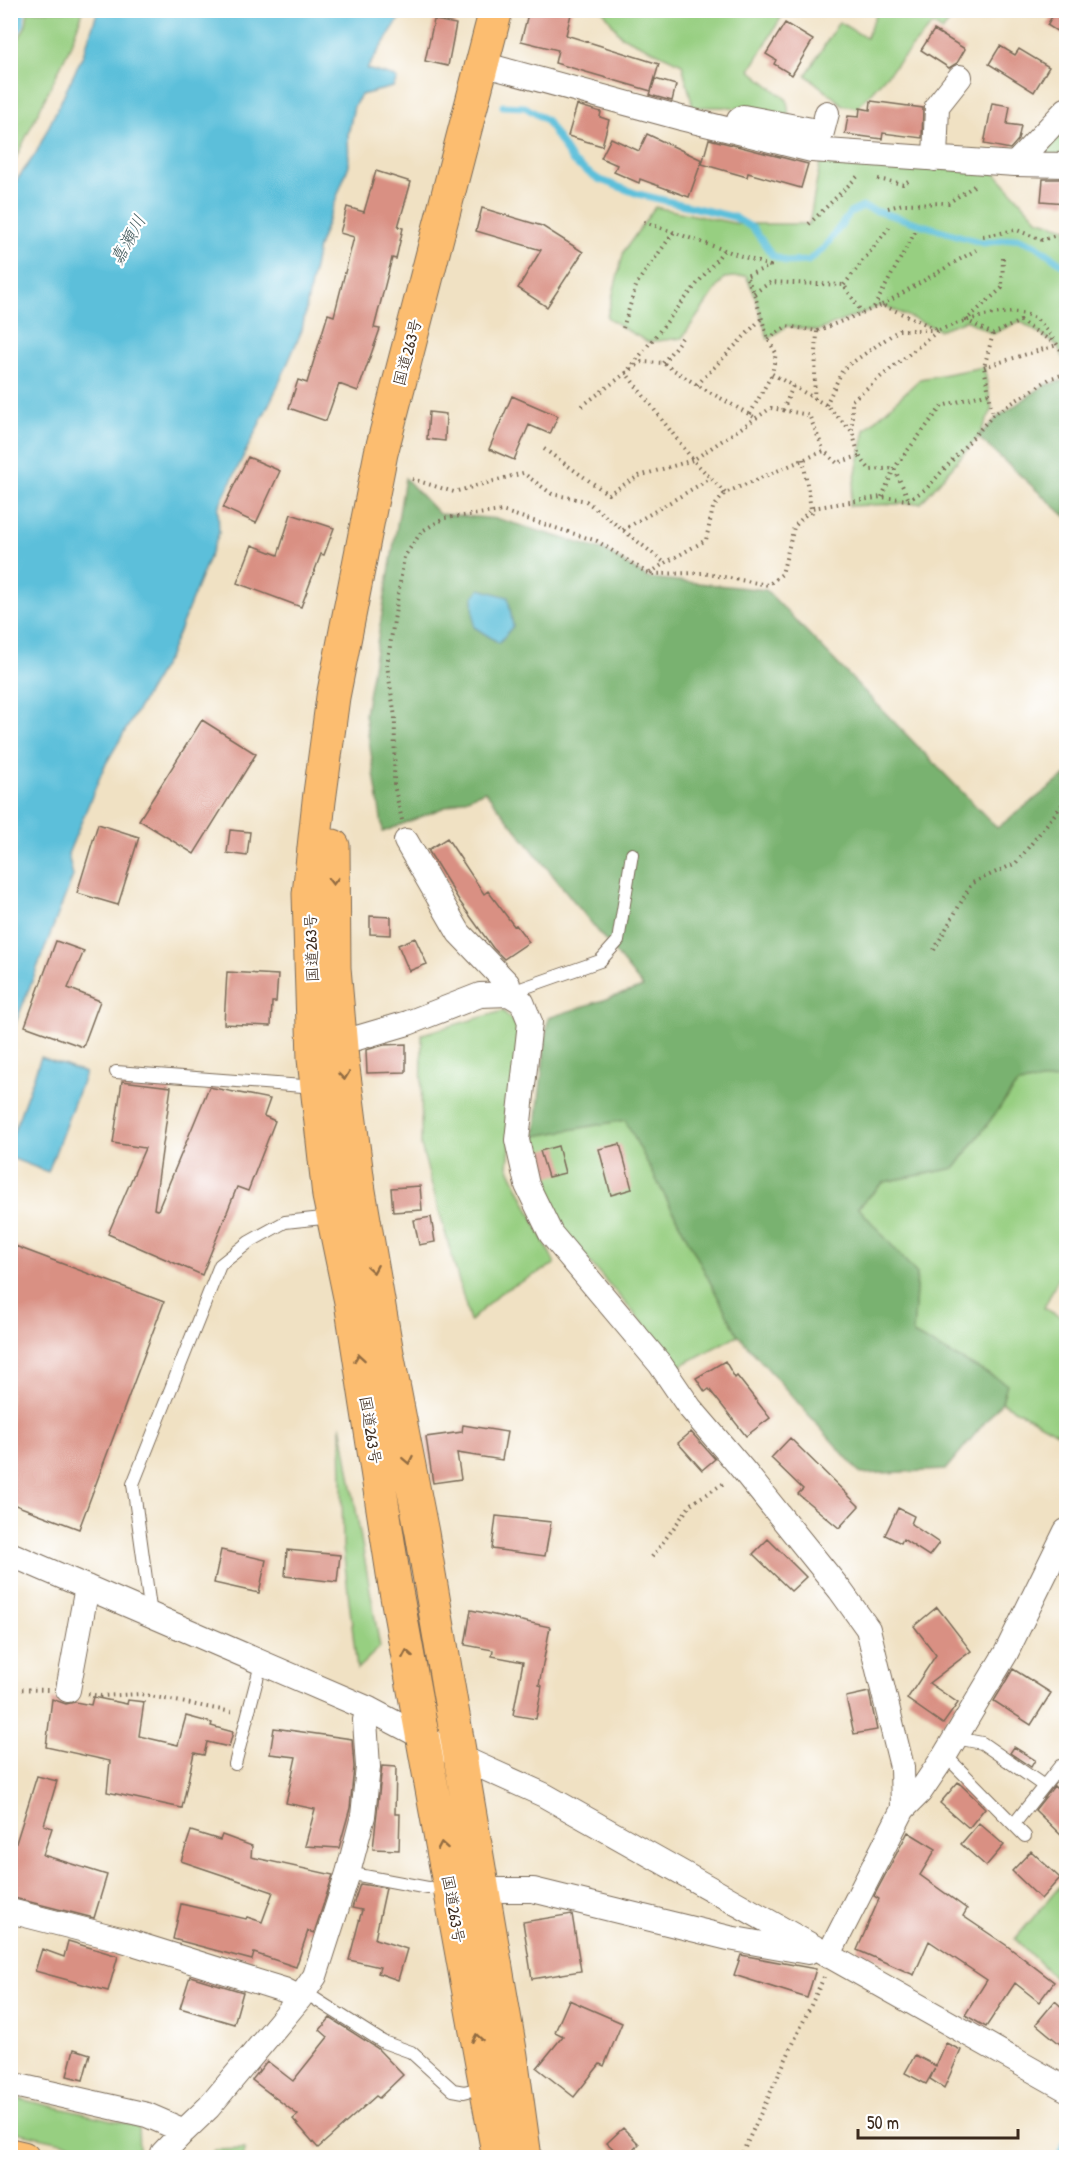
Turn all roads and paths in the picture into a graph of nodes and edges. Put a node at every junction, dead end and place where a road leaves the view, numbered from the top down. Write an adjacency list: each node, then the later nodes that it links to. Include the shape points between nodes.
1 (496, 10): 2 (highway, 国道263号)
2 (482, 64): 6 (street); 70 (highway, 国道263号, via 381,453)
3 (960, 77): 7 (street, via 937,106)
4 (1066, 110): 8 (street)
5 (827, 113): 6 (street, via 822,132 743,117)
6 (728, 129): 7 (street, via 812,150)
7 (935, 159): 8 (street)
8 (1015, 164): 9 (street)
9 (1066, 165)
10 (912, 178): 14 (path, via 903,184 860,175)
11 (986, 179): 12 (path, via 948,203)
12 (888, 208)
13 (644, 222): 16 (path)
14 (809, 224)
15 (891, 225): 23 (path)
16 (674, 232): 20 (path); 30 (path, via 637,284)
17 (915, 232): 26 (path)
18 (1066, 232): 19 (path, via 1042,240 1017,230)
19 (983, 236)
20 (724, 250): 24 (path, via 770,266 746,276); 40 (path)
21 (976, 250): 25 (path)
22 (1003, 258): 29 (path, via 1002,288)
23 (844, 285): 24 (path, via 771,282); 27 (path)
24 (754, 293): 28 (path)
25 (882, 305): 26 (path); 31 (path)
26 (873, 309): 27 (path)
27 (862, 313): 32 (path)
28 (761, 319): 35 (path); 43 (path)
29 (966, 320): 31 (path); 33 (path); 36 (path, via 1018,312 1037,320)
30 (623, 328)
31 (939, 330): 47 (path, via 899,330 843,369); 53 (path, via 852,400)
32 (817, 331): 35 (path, via 788,326); 46 (path)
33 (993, 334): 36 (path, via 1020,321); 39 (path)
34 (682, 338): 38 (path)
35 (768, 339): 41 (path, via 776,353)
36 (1057, 345): 37 (path); 39 (path)
37 (1066, 357)
38 (663, 363): 40 (path, via 642,362); 43 (path)
39 (984, 367): 45 (path)
40 (626, 373): 48 (path); 58 (path)
41 (772, 374): 44 (path); 50 (path)
42 (1066, 374): 51 (path, via 1051,378)
43 (697, 385): 50 (path)
44 (793, 386): 46 (path); 49 (path)
45 (989, 393): 51 (path); 59 (path, via 942,406)
46 (814, 399): 47 (path)
47 (826, 405): 53 (path)
48 (582, 406)
49 (783, 411): 52 (path, via 771,408); 55 (path, via 809,415)
50 (750, 414): 52 (path)
51 (993, 415): 64 (path, via 927,488)
52 (756, 418): 58 (path)
53 (852, 431): 56 (path)
54 (544, 449): 58 (path, via 608,494 639,476)
55 (824, 451): 56 (path, via 837,463); 57 (path)
56 (860, 456): 59 (path, via 870,470)
57 (803, 459): 62 (path); 65 (path)
58 (693, 460): 60 (path)
59 (894, 468): 63 (path); 64 (path)
60 (711, 478): 62 (path); 67 (path)
61 (412, 479): 67 (path, via 454,492 523,473 552,494 586,501)
62 (725, 493): 68 (path, via 713,508 706,540)
63 (881, 497): 64 (path); 65 (path)
64 (909, 500)
65 (812, 508): 66 (path); 69 (path, via 794,527 782,574 768,585 702,573)
66 (812, 514)
67 (623, 530): 68 (path)
68 (665, 562): 69 (path)
69 (649, 574): 72 (path, via 597,541 502,511 445,518 422,531 404,557 387,665 395,717 394,785)
70 (333, 697): 76 (highway, 国道263号, one-way to 76, via 333,936); 78 (highway, 国道263号, via 309,894)
71 (1066, 800): 74 (path, via 1016,863 972,883)
72 (406, 841): 75 (street, via 459,933 508,984)
73 (632, 854): 75 (lane, via 618,940 600,961)
74 (934, 950)
75 (509, 994): 76 (street, via 480,995 408,1023 357,1038); 80 (street, via 522,1002 530,1022 517,1140 527,1185 536,1205 551,1234)
76 (340, 1038): 79 (highway, 国道263号, one-way to 79)
77 (116, 1072): 78 (lane)
78 (317, 1087): 79 (highway, 国道263号, via 328,1196)
79 (348, 1216): 85 (lane, via 285,1222 249,1242 220,1265 133,1484); 91 (highway, 国道263号, one-way to 79, via 351,1302); 93 (highway, 国道263号, one-way to 93, via 387,1353)
80 (744, 1471): 83 (path, via 692,1503); 97 (street, via 868,1629 902,1767)
81 (1066, 1531): 92 (street, via 1006,1653)
82 (10, 1554): 84 (street)
83 (652, 1557)
84 (87, 1587): 85 (street); 88 (street)
85 (151, 1615): 86 (street)
86 (261, 1664): 89 (street); 90 (lane)
87 (10, 1689): 88 (path)
88 (68, 1690): 90 (path, via 101,1696 141,1694)
89 (369, 1709): 91 (street); 100 (street, via 365,1720 368,1767 363,1816)
90 (248, 1715): 94 (lane)
91 (422, 1736): 93 (street); 101 (highway, 国道263号, one-way to 91)
92 (950, 1746): 96 (lane, via 982,1743); 97 (street, via 920,1792); 98 (lane)
93 (460, 1756): 102 (highway, 国道263号); 104 (street, via 544,1795)
94 (235, 1764)
95 (1060, 1766): 96 (lane)
96 (1044, 1786): 98 (lane)
97 (903, 1809): 104 (street)
98 (1014, 1824): 99 (lane)
99 (1025, 1836)
100 (348, 1873): 101 (lane, via 428,1888); 105 (street, via 315,1976)
101 (450, 1887): 107 (highway, 国道263号, one-way to 101)
102 (482, 1890): 104 (street, via 533,1890 729,1938); 114 (highway, 国道263号)
103 (10, 1911): 105 (street, via 120,1939)
104 (828, 1956): 108 (street); 115 (path, via 824,1981)
105 (300, 1998): 107 (lane, via 312,1997 383,2042 411,2052 453,2090 464,2092); 109 (street, via 209,2107)
106 (10, 2084): 109 (street, via 147,2115)
107 (486, 2086): 113 (highway, 国道263号)
108 (1066, 2089)
109 (184, 2131): 110 (street)
110 (163, 2153)
111 (10, 2155): 112 (highway)
112 (23, 2157)
113 (499, 2157)
114 (525, 2157)
115 (740, 2157)

